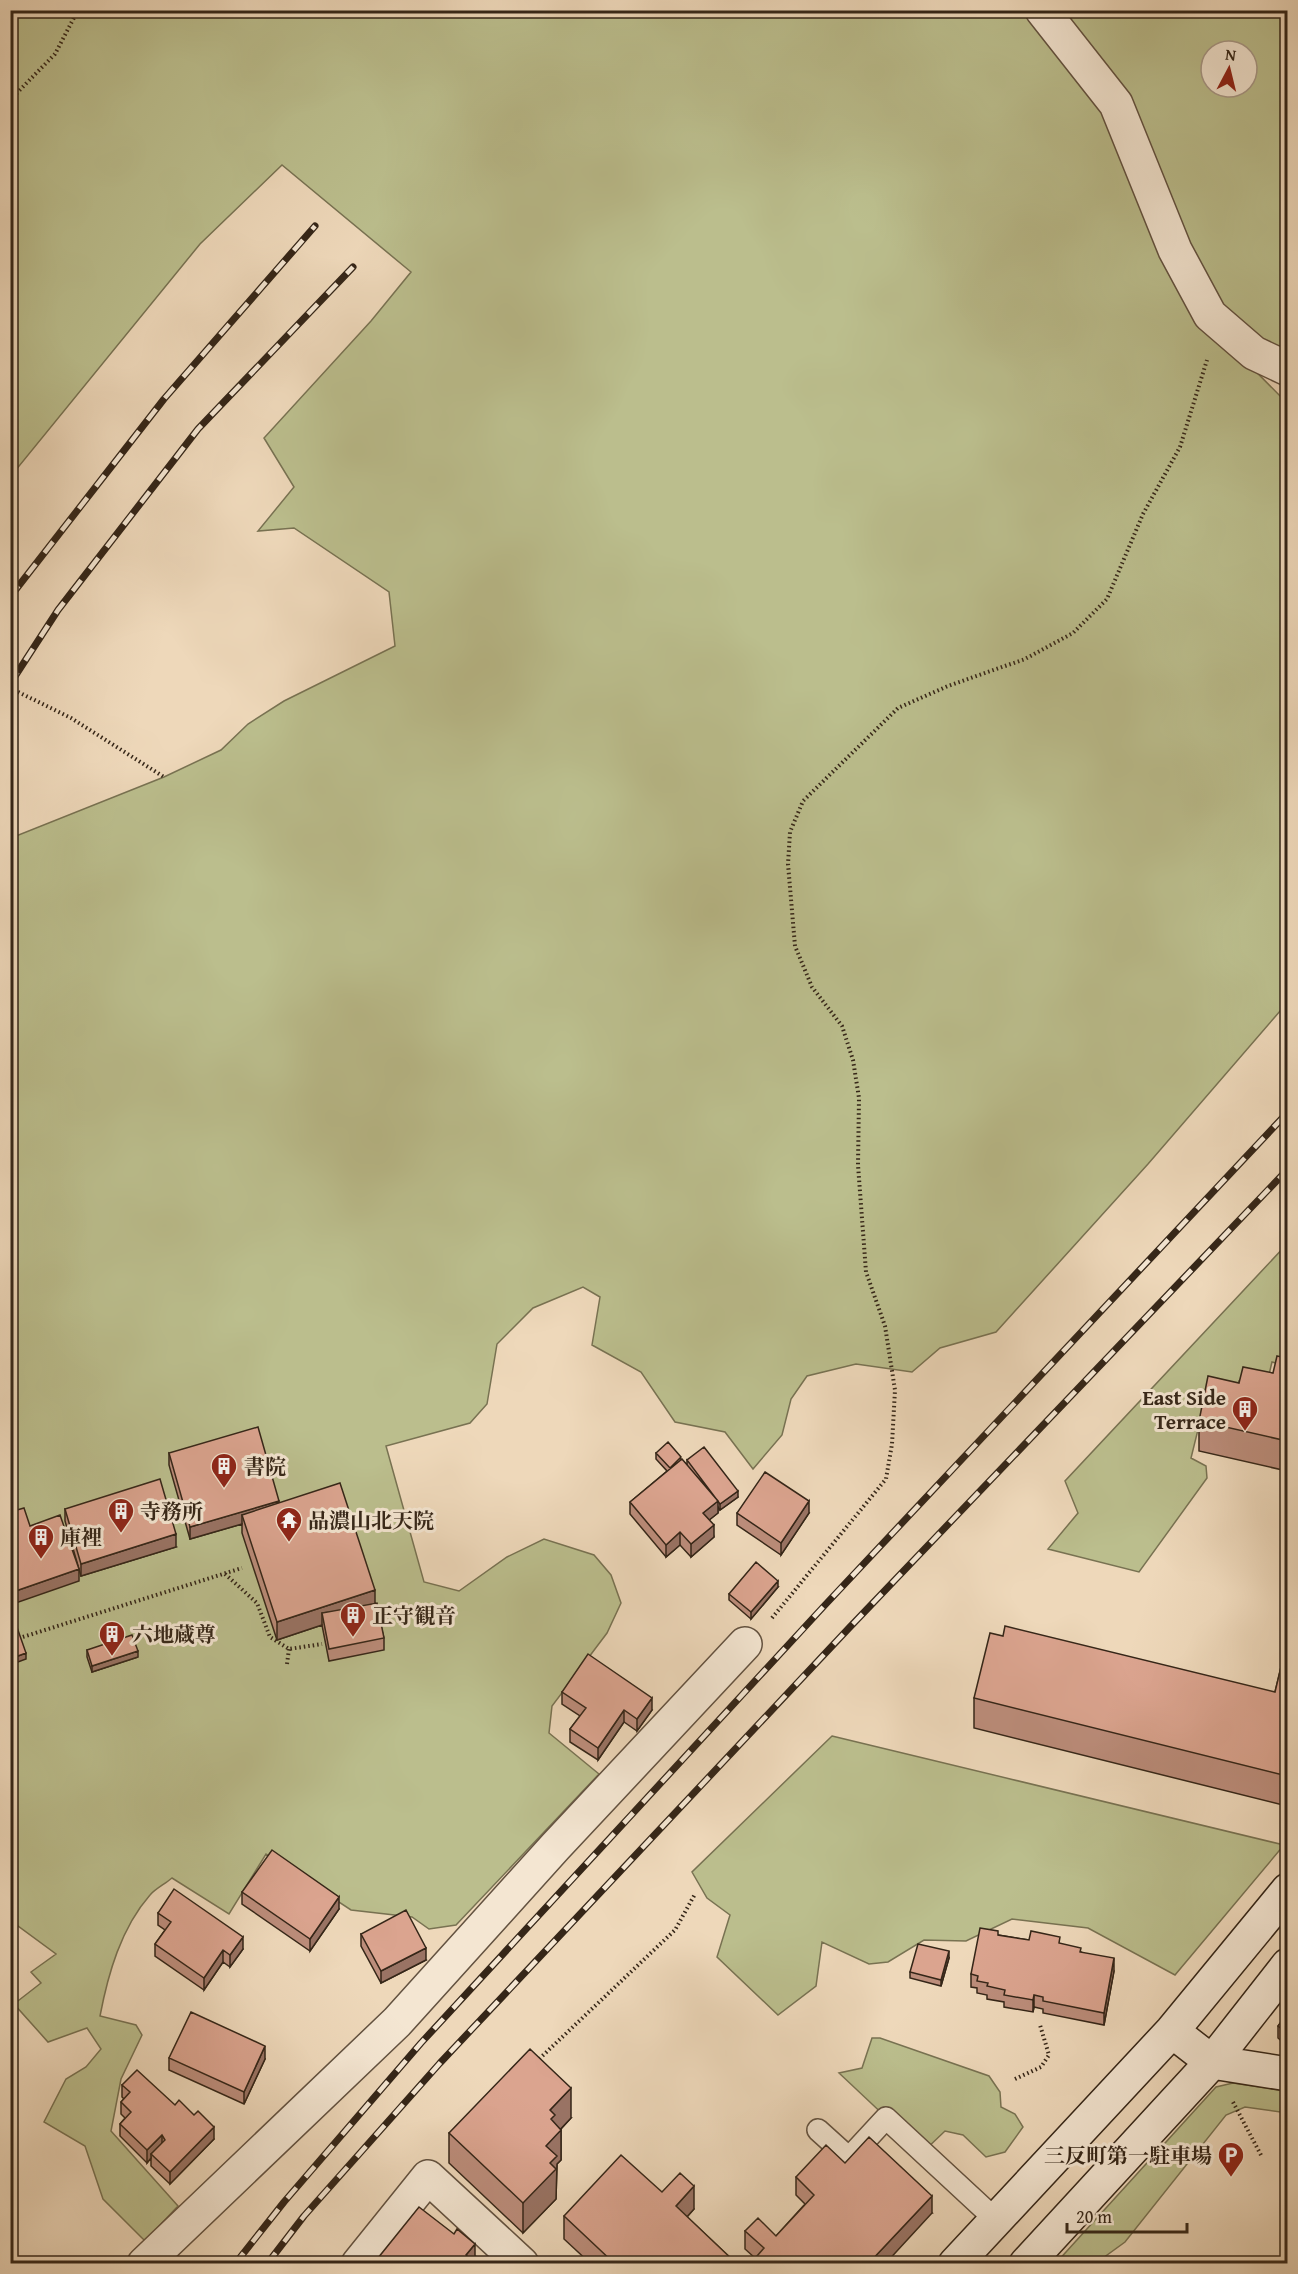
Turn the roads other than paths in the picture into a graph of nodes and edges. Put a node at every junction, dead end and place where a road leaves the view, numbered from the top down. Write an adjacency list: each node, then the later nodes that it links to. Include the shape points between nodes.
1 (1042, 10): 2 (street, via 1116,104 1175,250 1210,315 1254,353)
2 (1287, 369)
3 (745, 1644): 11 (street, via 397,2022)
4 (1287, 1890): 6 (street)
5 (1287, 1965): 7 (street)
6 (1172, 2031): 7 (street); 10 (street)
7 (1212, 2062): 8 (street); 15 (street)
8 (1287, 2074)
9 (818, 2130): 10 (lane, via 849,2158 886,2118)
10 (996, 2220): 14 (street)
11 (144, 2264)
12 (358, 2264): 13 (street, via 428,2177)
13 (522, 2264)
14 (955, 2264)
15 (1026, 2264)

